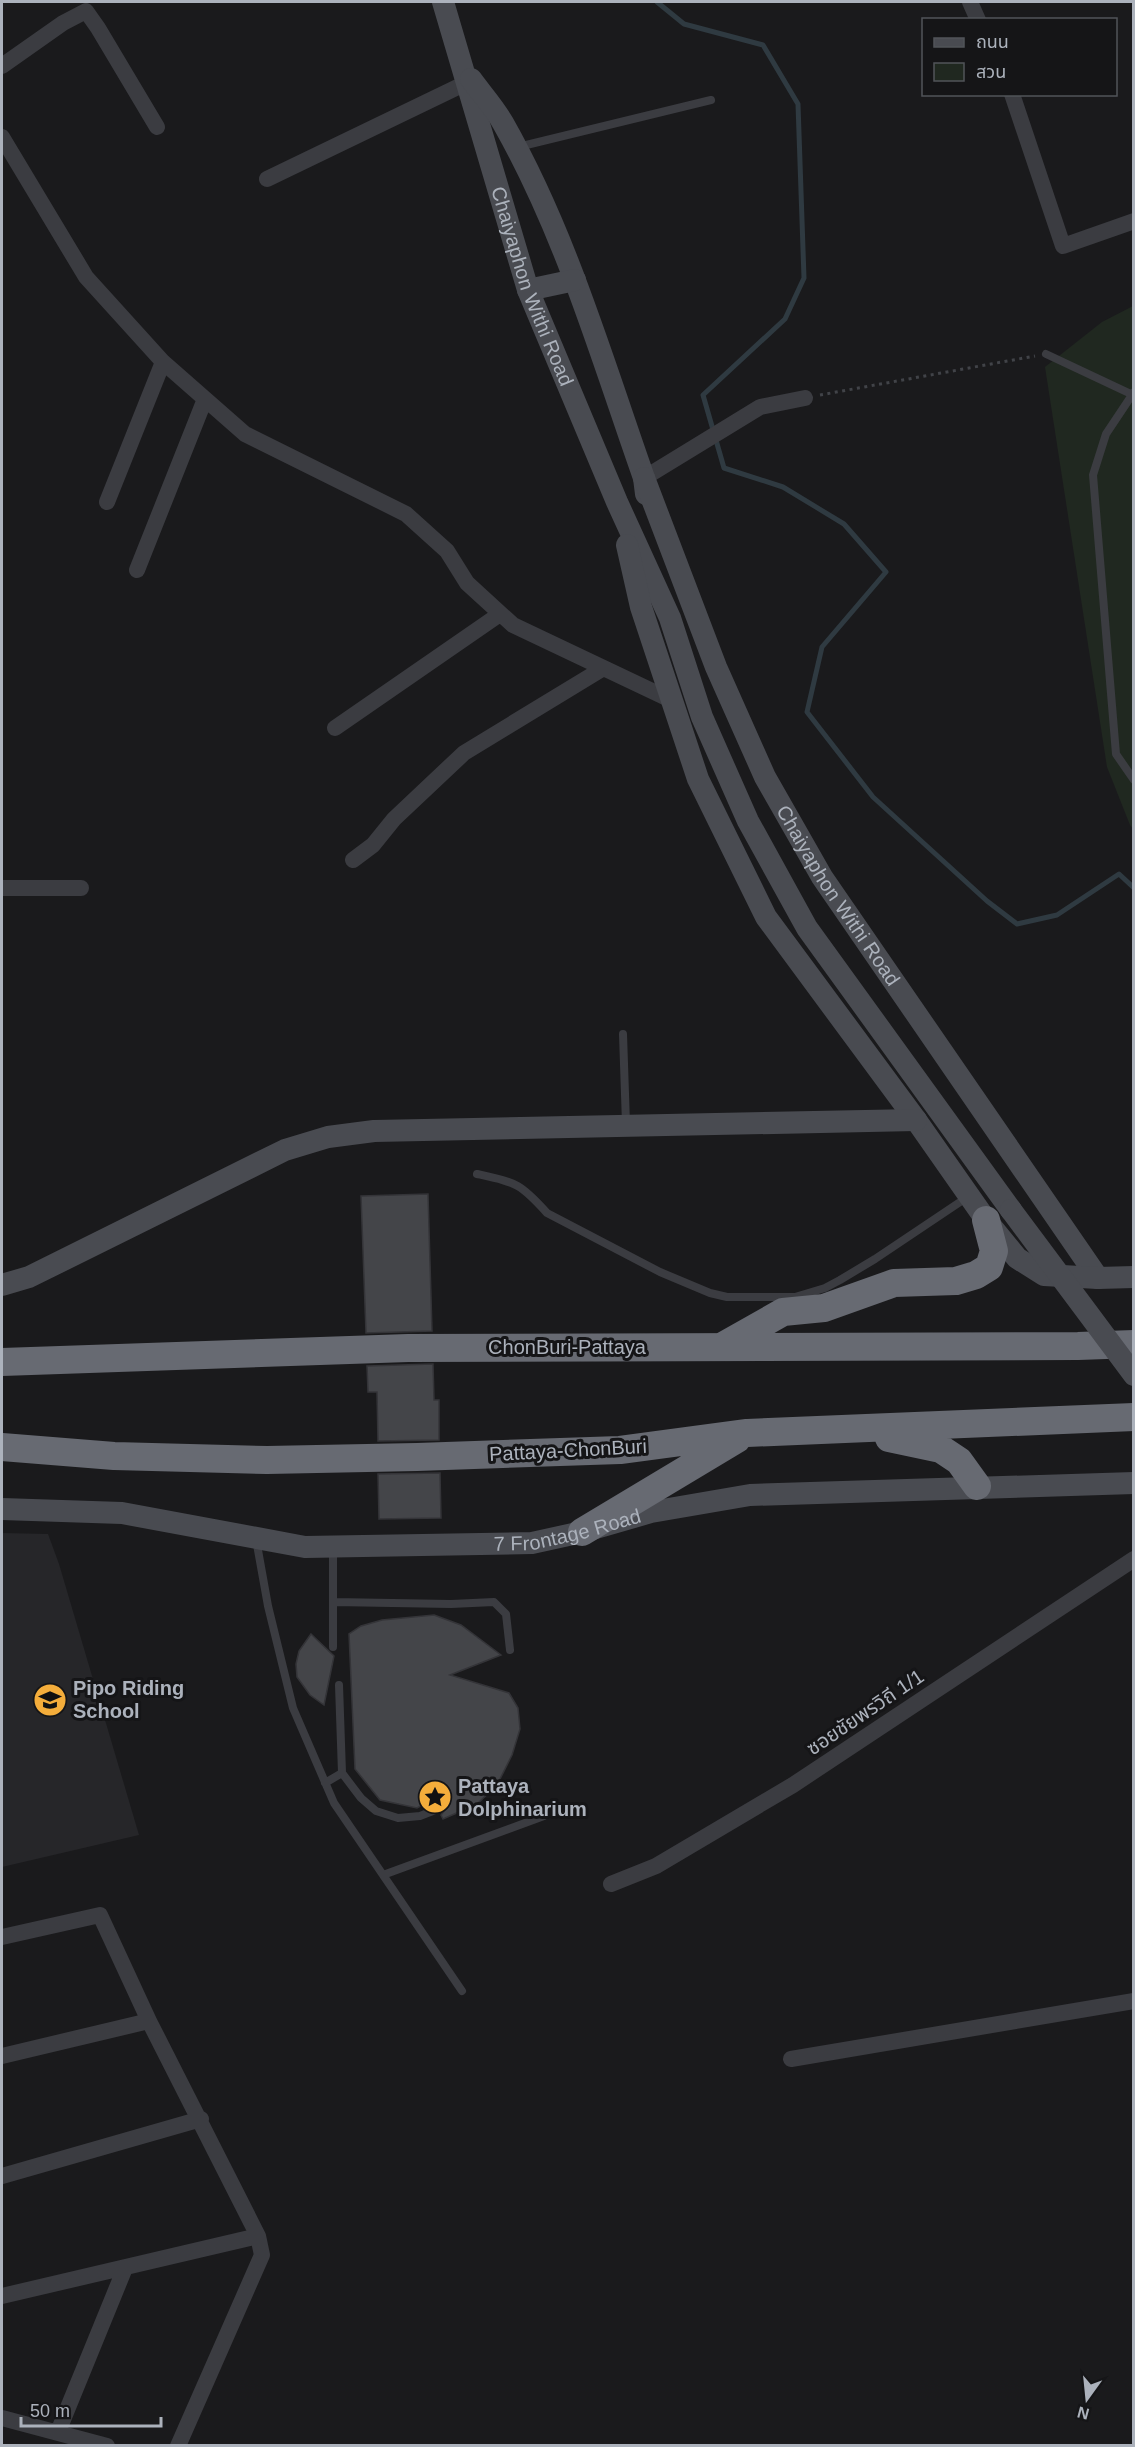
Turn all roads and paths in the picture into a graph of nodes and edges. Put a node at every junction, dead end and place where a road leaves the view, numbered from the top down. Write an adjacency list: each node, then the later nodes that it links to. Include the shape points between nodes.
1 (443, 2): 5 (main road, Chaiyaphon Withi Road)
2 (970, 2): 3 (street)
3 (977, 18)
4 (2, 66): 8 (street, via 63,22 86,11)
5 (464, 74): 10 (main road, Chaiyaphon Withi Road, via 502,122); 11 (street); 14 (main road, Chaiyaphon Withi Road)
6 (1013, 96): 12 (street, via 1063,246)
7 (711, 99): 10 (lane)
8 (157, 127)
9 (2, 137): 16 (street, via 86,277)
10 (515, 148): 13 (main road, Chaiyaphon Withi Road)
11 (267, 179)
12 (1134, 221)
13 (575, 280): 14 (main road); 20 (main road, Chaiyaphon Withi Road)
14 (528, 290): 22 (main road, Chaiyaphon Withi Road)
15 (1046, 354): 17 (lane); 18 (path)
16 (163, 362): 19 (street); 21 (street)
17 (1132, 393): 29 (lane, via 1106,434 1093,475 1116,754)
18 (805, 398): 20 (street, via 760,406)
19 (206, 399): 23 (street); 25 (street, via 245,434 406,513 447,551 467,583)
20 (644, 478): 24 (main road, Chaiyaphon Withi Road); 40 (main road, Chaiyaphon Withi Road, via 716,667 765,777 822,877)
21 (107, 502)
22 (617, 502): 24 (main road, Chaiyaphon Withi Road); 27 (main road, Chaiyaphon Withi Road, via 641,607)
23 (137, 570)
24 (662, 599): 38 (main road, Chaiyaphon Withi Road, via 702,717 748,821 807,928)
25 (500, 614): 26 (street, via 513,625); 28 (street)
26 (602, 669): 27 (street); 30 (street, via 464,753 394,819 373,845)
27 (671, 700): 34 (main road, Chaiyaphon Withi Road, via 698,779 766,917)
28 (335, 728)
29 (1134, 780)
30 (353, 860)
31 (2, 888): 32 (street)
32 (81, 888)
33 (623, 1034): 35 (lane)
34 (916, 1120): 35 (main road); 37 (main road, Chaiyaphon Withi Road)
35 (626, 1124): 41 (main road, via 374,1131 328,1137 285,1150 29,1276)
36 (477, 1174): 37 (lane, via 517,1184 547,1213 692,1287 728,1297 795,1297 825,1288)
37 (969, 1195): 38 (main road, Chaiyaphon Withi Road)
38 (998, 1215): 40 (main road, Chaiyaphon Withi Road, via 1017,1258 1044,1275); 43 (highway, via 989,1267 976,1275 956,1281 894,1283 825,1308 783,1312); 45 (main road, Chaiyaphon Withi Road, bridge)
39 (1134, 1277): 40 (main road)
40 (1098, 1278)
41 (2, 1285)
42 (1134, 1344): 43 (highway, ChonBuri-Pattaya)
43 (719, 1348): 44 (highway, ChonBuri-Pattaya, via 408,1348)
44 (2, 1362)
45 (1134, 1375)
46 (1134, 1417): 47 (highway, Pattaya-ChonBuri)
47 (847, 1429): 48 (highway, Pattaya-ChonBuri); 51 (highway, via 941,1449 959,1461)
48 (747, 1433): 49 (highway, Pattaya-ChonBuri, via 620,1450 417,1457 267,1460); 53 (highway)
49 (2, 1448)
50 (1134, 1483): 51 (main road, 7 Frontage Road)
51 (976, 1486): 53 (main road, 7 Frontage Road, via 750,1495 651,1512)
52 (2, 1509): 54 (main road, 7 Frontage Road, via 122,1513)
53 (582, 1532): 55 (main road, 7 Frontage Road, via 532,1543)
54 (256, 1538): 55 (main road, 7 Frontage Road, via 305,1547); 62 (lane, via 293,1708)
55 (333, 1546): 57 (lane)
56 (1134, 1559): 66 (street, ซอยชัยพรวิถี 1/1, via 792,1785 656,1866)
57 (334, 1602): 58 (lane); 59 (lane, via 494,1602 506,1614)
58 (333, 1647)
59 (510, 1650)
60 (339, 1685): 61 (lane)
61 (342, 1773): 62 (lane); 63 (lane, via 376,1810 398,1818)
62 (325, 1783): 65 (lane, via 334,1803)
63 (438, 1809)
64 (544, 1816): 65 (lane)
65 (383, 1875): 68 (lane)
66 (611, 1884)
67 (2, 1937): 70 (street, via 100,1915)
68 (462, 1990)
69 (1134, 2001): 72 (street)
70 (149, 2021): 71 (street); 73 (street)
71 (2, 2056)
72 (791, 2059)
73 (201, 2119): 74 (street); 75 (street)
74 (2, 2176)
75 (258, 2235): 76 (street); 81 (street, via 262,2256)
76 (125, 2268): 77 (street); 79 (street)
77 (2, 2296)
78 (2, 2418): 79 (street)
79 (58, 2432): 80 (street)
80 (107, 2445)
81 (178, 2445)

